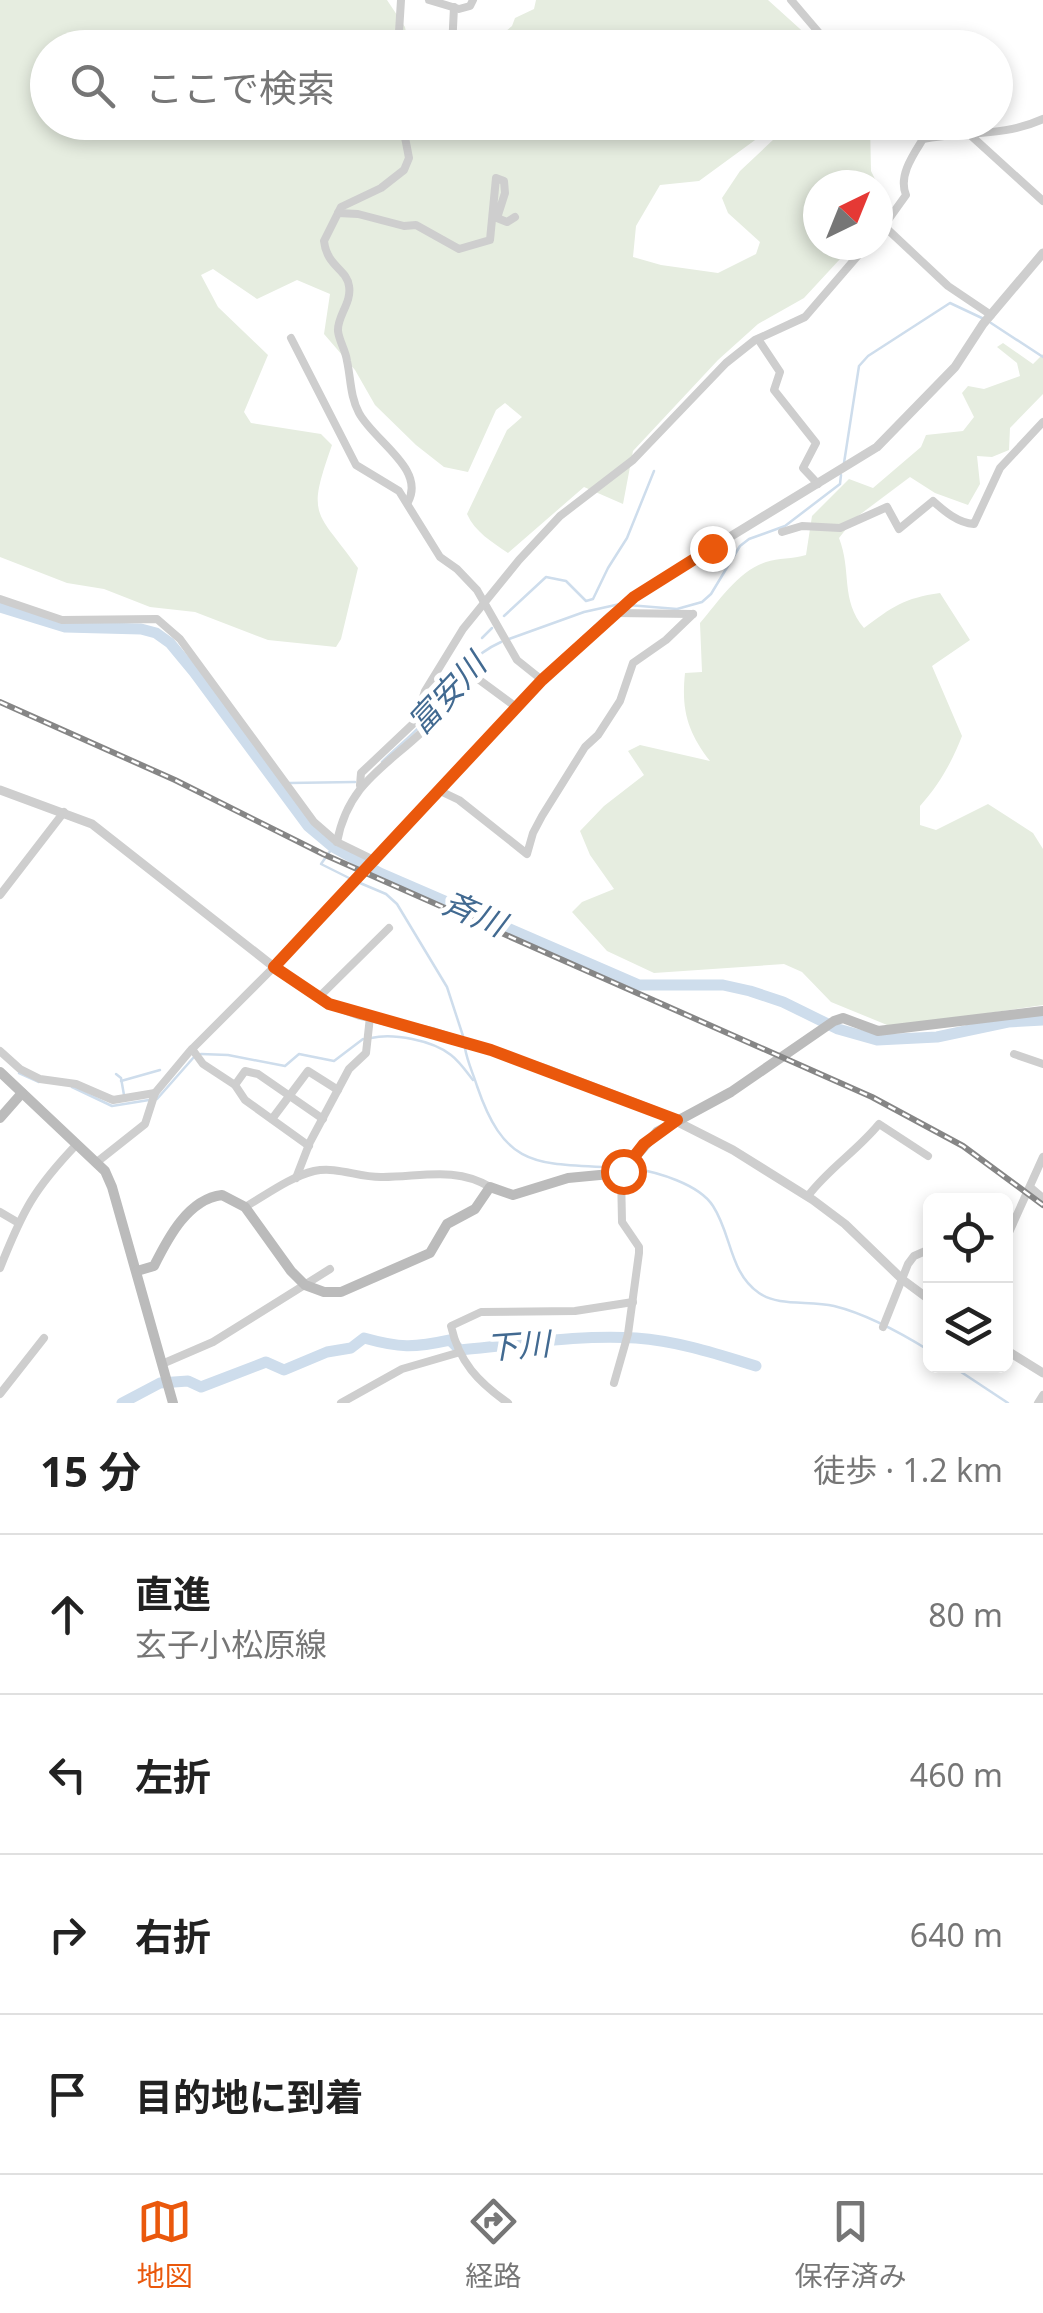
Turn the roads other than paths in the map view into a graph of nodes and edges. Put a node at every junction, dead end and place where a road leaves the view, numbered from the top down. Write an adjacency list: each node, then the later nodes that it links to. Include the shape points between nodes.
1 (403, 0): 6 (street)
2 (429, 0): 5 (street)
3 (473, 0): 5 (street)
4 (791, 0): 8 (street)
5 (454, 8): 7 (street)
6 (400, 30)
7 (453, 30)
8 (817, 30)
9 (1043, 119): 10 (street)
10 (1013, 129)
11 (406, 140): 15 (street, via 404,170)
12 (922, 140): 16 (street, via 910,160 906,195)
13 (975, 140): 14 (street)
14 (1043, 202)
15 (337, 213): 17 (street, via 416,225 459,249 490,240 496,178 504,181 497,218); 26 (street, via 324,240 330,262 350,289 338,328 349,382 371,432 412,475)
16 (893, 214)
17 (514, 217)
18 (893, 239): 21 (street)
19 (1043, 252): 21 (street)
20 (854, 260): 23 (street, via 804,317)
21 (991, 315): 25 (street, via 894,432)
22 (291, 338): 26 (street, via 356,465)
23 (758, 339): 25 (street, via 780,372 774,390 816,443 803,468); 29 (street, via 726,362 634,460 560,516)
24 (1043, 422): 27 (street, via 1000,468 974,524 933,500 899,529 887,507 840,528)
25 (818, 484): 30 (street)
26 (408, 502): 29 (street, via 440,557)
27 (782, 532)
28 (0, 599): 39 (street, via 62,620 157,620 180,639 314,822)
29 (485, 603): 32 (street, via 517,660); 35 (street, via 425,691 415,722 361,773)
30 (613, 614): 32 (street); 37 (street, via 692,614 633,663 620,702 542,816 527,854)
31 (470, 673): 33 (street)
32 (542, 680): 33 (street)
33 (516, 708): 37 (street)
34 (424, 730): 35 (street)
35 (360, 785): 39 (street, via 341,819)
36 (0, 790): 38 (street)
37 (438, 790): 40 (street)
38 (64, 812): 41 (street); 43 (street, via 109,836)
39 (338, 842): 40 (street)
40 (376, 861): 43 (street)
41 (0, 895)
42 (389, 928): 44 (street)
43 (274, 967): 44 (street); 47 (street)
44 (318, 998): 46 (street)
45 (1043, 1011): 60 (main road, via 878,1031 834,1020 743,1084)
46 (370, 1018): 53 (street, via 366,1053); 60 (street, via 491,1050)
47 (192, 1049): 52 (street); 55 (street)
48 (0, 1051): 55 (street, via 40,1079 76,1084 113,1100)
49 (1014, 1054): 50 (street)
50 (1043, 1064)
51 (0, 1072): 54 (main road)
52 (235, 1085): 56 (street, via 245,1071); 58 (street)
53 (338, 1090): 56 (street, via 308,1071); 59 (street)
54 (22, 1093): 57 (main road); 61 (main road)
55 (155, 1093): 65 (street, via 145,1124)
56 (290, 1096): 58 (street); 59 (street)
57 (0, 1118)
58 (272, 1119): 62 (street)
59 (324, 1119): 62 (street)
60 (677, 1120): 66 (main road, via 644,1144); 70 (street)
61 (77, 1144): 65 (main road); 74 (street, via 40,1182)
62 (309, 1146): 67 (street)
63 (928, 1156): 70 (street, via 878,1124)
64 (1043, 1157): 69 (street)
65 (96, 1162): 79 (main road, via 112,1187)
66 (621, 1173): 68 (main road, via 568,1178 513,1195); 83 (street, via 622,1222 639,1247)
67 (296, 1180): 68 (street, via 335,1168 381,1178 458,1176); 72 (street)
68 (490, 1187): 81 (main road, via 475,1209 446,1224 430,1253 342,1292)
69 (1030, 1187): 71 (street); 75 (street)
70 (808, 1196): 80 (street)
71 (1043, 1198)
72 (245, 1207): 79 (main road, via 222,1195 204,1198 154,1266); 81 (main road)
73 (0, 1212): 74 (street)
74 (17, 1222): 77 (street)
75 (1013, 1225)
76 (923, 1252): 80 (street, via 914,1256)
77 (0, 1268)
78 (330, 1269): 81 (street)
79 (136, 1272): 88 (main road)
80 (903, 1280): 82 (street); 84 (street)
81 (305, 1285): 88 (street, via 213,1342)
82 (923, 1295)
83 (633, 1302): 86 (street, via 575,1311 482,1312 451,1326); 90 (street)
84 (883, 1327)
85 (44, 1338): 91 (street)
86 (457, 1352): 94 (street, via 402,1368); 95 (street)
87 (1013, 1354): 89 (street)
88 (162, 1364): 93 (main road)
89 (1043, 1373)
90 (614, 1383)
91 (0, 1394)
92 (1043, 1395): 96 (street)
93 (173, 1403)
94 (340, 1403)
95 (508, 1403)
96 (1038, 1403)

